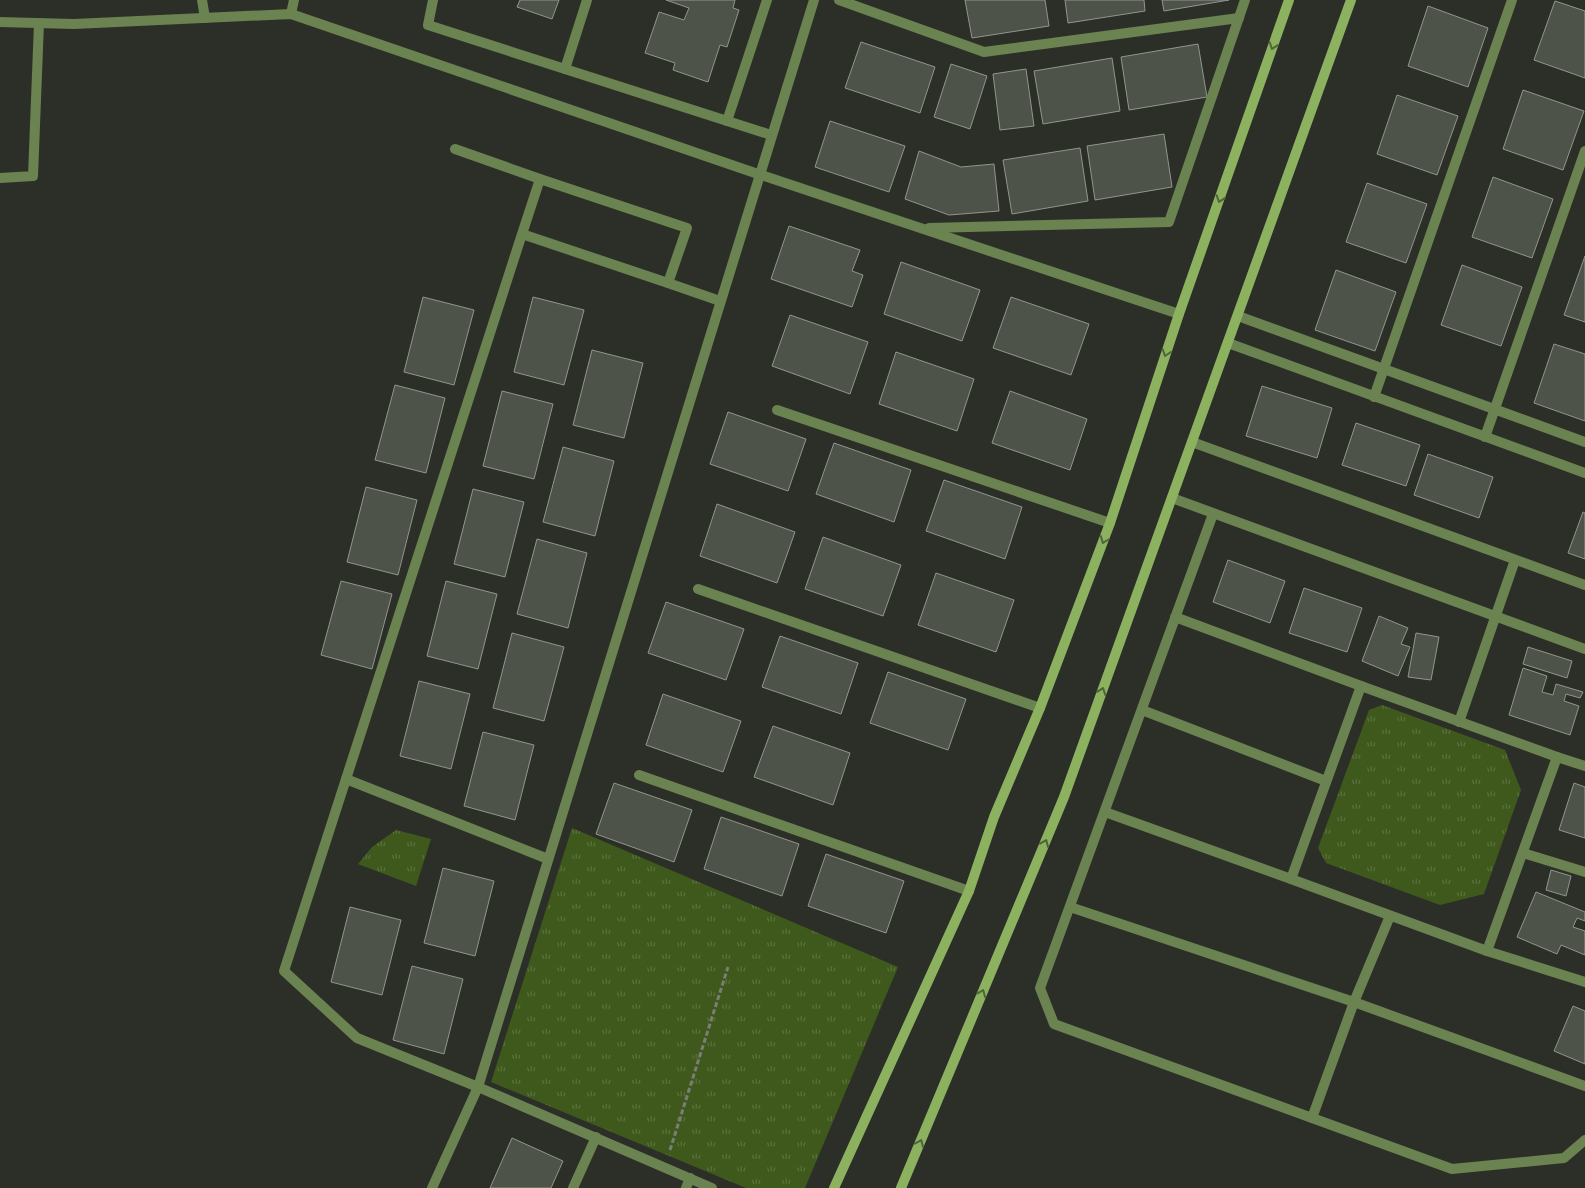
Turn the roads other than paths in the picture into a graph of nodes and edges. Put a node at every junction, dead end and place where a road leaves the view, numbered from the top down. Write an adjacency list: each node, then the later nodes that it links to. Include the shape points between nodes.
1 (202, 0): 13 (street)
2 (294, 0): 12 (street)
3 (434, 0): 17 (street, via 428,25)
4 (587, 0): 17 (street)
5 (767, 0): 18 (street)
6 (814, 0): 19 (street)
7 (839, 0): 14 (street, via 984,52)
8 (1245, 0): 14 (street)
9 (1289, 0): 29 (main road, one-way to 29)
10 (1351, 0): 30 (main road)
11 (1512, 0): 32 (street)
12 (291, 14): 13 (street); 22 (street)
13 (205, 18): 16 (street)
14 (1239, 18): 25 (street, via 1169,222)
15 (0, 22): 16 (street)
16 (39, 23): 23 (street, via 33,176)
17 (565, 69): 18 (street)
18 (727, 121): 19 (street)
19 (771, 135): 22 (street)
20 (455, 149): 24 (street)
21 (1585, 151): 34 (street)
22 (758, 174): 25 (street); 28 (street)
23 (0, 178)
24 (540, 179): 26 (street); 27 (street, via 687,228)
25 (920, 228): 29 (street)
26 (522, 234): 27 (street); 56 (street)
27 (668, 283): 28 (street)
28 (720, 301): 60 (street)
29 (1179, 314): 42 (main road, one-way to 42)
30 (1238, 316): 31 (main road); 32 (street)
31 (1228, 343): 33 (street); 37 (main road)
32 (1384, 369): 33 (street); 34 (street)
33 (1374, 397): 36 (street)
34 (1495, 409): 36 (street); 38 (street)
35 (776, 410): 42 (street)
36 (1485, 437): 39 (street)
37 (1192, 442): 40 (main road); 43 (street)
38 (1585, 442)
39 (1585, 474)
40 (1172, 498): 41 (street); 79 (main road, one-way to 40, via 1064,797)
41 (1213, 514): 46 (street); 47 (street)
42 (1110, 524): 50 (main road, one-way to 50)
43 (1515, 560): 44 (street); 47 (street)
44 (1585, 585)
45 (698, 589): 50 (street)
46 (1175, 616): 49 (street); 51 (street)
47 (1494, 616): 48 (street); 52 (street)
48 (1585, 649)
49 (1361, 686): 52 (street); 57 (street)
50 (1040, 708): 63 (main road, via 994,817)
51 (1142, 710): 57 (street); 58 (street)
52 (1458, 722): 53 (street)
53 (1557, 758): 54 (street); 59 (street)
54 (1585, 766)
55 (639, 775): 63 (street)
56 (346, 779): 60 (street); 69 (street, via 284,971 357,1038)
57 (1326, 781): 62 (street)
58 (1105, 812): 62 (street); 64 (street)
59 (1523, 853): 61 (street); 66 (street)
60 (548, 859): 69 (street)
61 (1585, 872)
62 (1291, 879): 65 (street)
63 (969, 891): 78 (main road)
64 (1070, 907): 68 (street); 71 (street, via 1040,988 1054,1024)
65 (1390, 916): 66 (street); 68 (street)
66 (1487, 951): 67 (street)
67 (1585, 982)
68 (1354, 1002): 70 (street); 71 (street)
69 (478, 1086): 72 (street); 75 (street)
70 (1585, 1086)
71 (1312, 1118): 73 (street, via 1452,1169 1564,1158)
72 (596, 1137): 74 (street, via 664,1167); 76 (street)
73 (1585, 1140)
74 (688, 1183): 77 (street)
75 (432, 1188)
76 (573, 1188)
77 (712, 1188)
78 (834, 1188)
79 (901, 1188)

